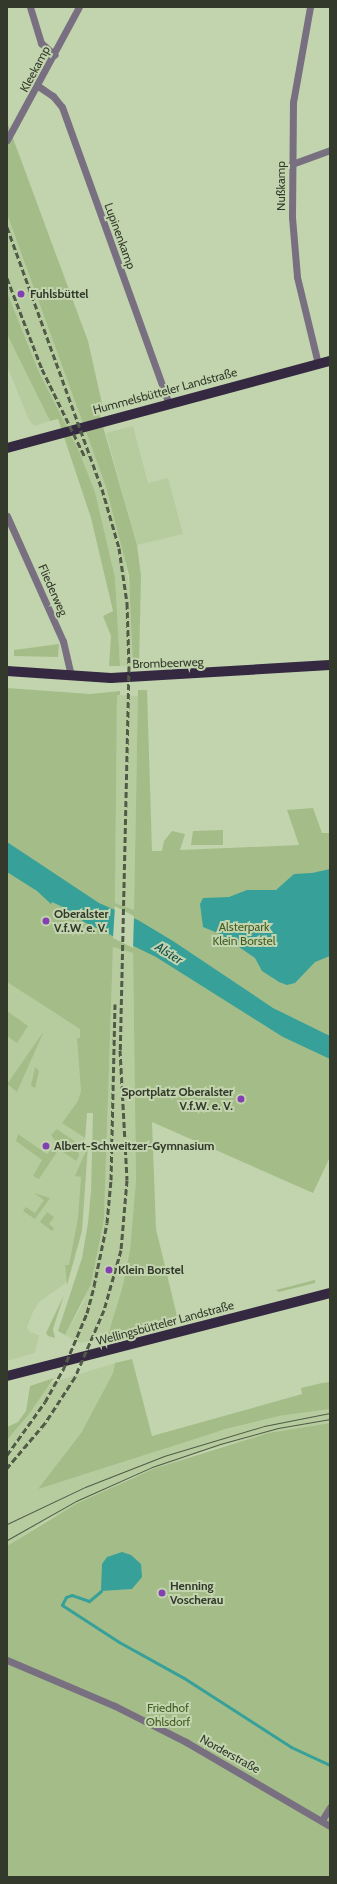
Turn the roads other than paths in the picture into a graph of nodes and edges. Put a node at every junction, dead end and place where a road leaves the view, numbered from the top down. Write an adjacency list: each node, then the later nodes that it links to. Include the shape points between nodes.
1 (30, 7): 4 (street, via 41,43)
2 (79, 7): 4 (street, Kleekamp)
3 (310, 7): 8 (street, Nußkamp, via 293,102)
4 (55, 55): 5 (street, Kleekamp)
5 (38, 86): 6 (street, Kleekamp); 11 (street, Lupinenkamp, via 53,96 62,107)
6 (7, 140)
7 (330, 150): 8 (street)
8 (292, 164): 10 (street, Nußkamp, via 292,217 297,277)
9 (330, 361): 10 (main road, Hummelsbütteler Landstraße)
10 (318, 364): 11 (main road, Hummelsbütteler Landstraße)
11 (168, 404): 12 (main road, Hummelsbütteler Landstraße)
12 (7, 448)
13 (7, 516): 16 (street, Fliederweg, via 64,641)
14 (330, 665): 16 (main road, Brombeerweg, via 201,675 111,678)
15 (7, 671): 16 (main road, Brombeerweg)
16 (71, 675)
17 (330, 1294): 18 (main road, Wellingsbütteler Landstraße)
18 (7, 1376)
19 (7, 1660): 21 (street, Norderstraße, via 108,1703 186,1742)
20 (330, 1807): 21 (street)
21 (322, 1820): 22 (street, Norderstraße)
22 (330, 1826)

